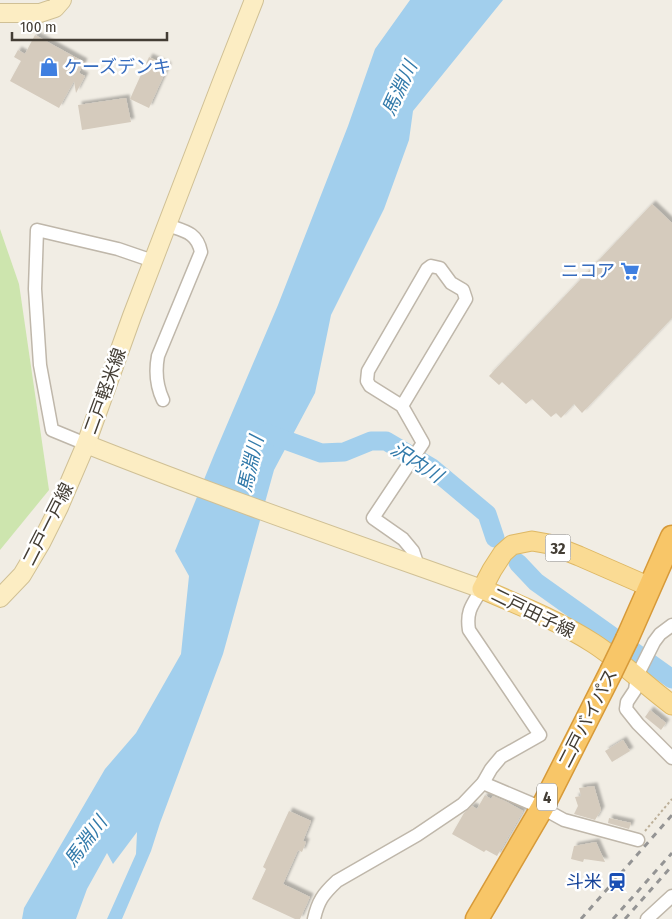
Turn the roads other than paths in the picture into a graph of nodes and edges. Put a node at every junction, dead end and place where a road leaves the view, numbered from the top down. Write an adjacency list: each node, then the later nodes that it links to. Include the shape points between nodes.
1 (62, 0): 3 (main road, via 55,8 40,13)
2 (254, 0): 4 (main road, 二戸軽米線)
3 (0, 13)
4 (167, 225): 5 (main road, 二戸軽米線); 6 (street, via 191,233 200,244 201,252 158,356 156,380)
5 (153, 261): 8 (main road, 二戸軽米線); 8 (street, via 118,249 37,230 40,365 52,430)
6 (163, 400)
7 (402, 406): 7 (street, via 466,299 463,290 451,283 440,268 431,266 427,269 368,371 370,386); 10 (street, via 423,443 373,518 403,539 413,551)
8 (86, 444): 10 (main road, 二戸軽米線); 13 (main road, 二戸一戸線, via 41,543 22,575)
9 (672, 537): 11 (highway, 二戸バイパス / 4)
10 (418, 566): 12 (main road, 二戸軽米線)
11 (650, 587): 12 (main road, 二戸田子線 / 32, via 580,556 532,541 512,546 503,553); 19 (highway, 二戸バイパス / 4, bridge, via 612,672)
12 (482, 589): 15 (main road, 二戸田子線, via 541,614 593,643); 18 (street, via 470,607 469,630 540,735 501,757)
13 (0, 598)
14 (672, 625): 15 (street, via 654,642)
15 (637, 676): 16 (main road, 二戸田子線); 17 (street, via 636,690 626,709)
16 (672, 705)
17 (672, 758)
18 (484, 783): 19 (street); 22 (street, via 462,804 425,830 337,881 318,904)
19 (542, 808): 20 (street, via 564,820); 23 (highway, 二戸バイパス / 4)
20 (638, 840)
21 (672, 896): 24 (street)
22 (314, 919)
23 (477, 919)
24 (647, 919)

